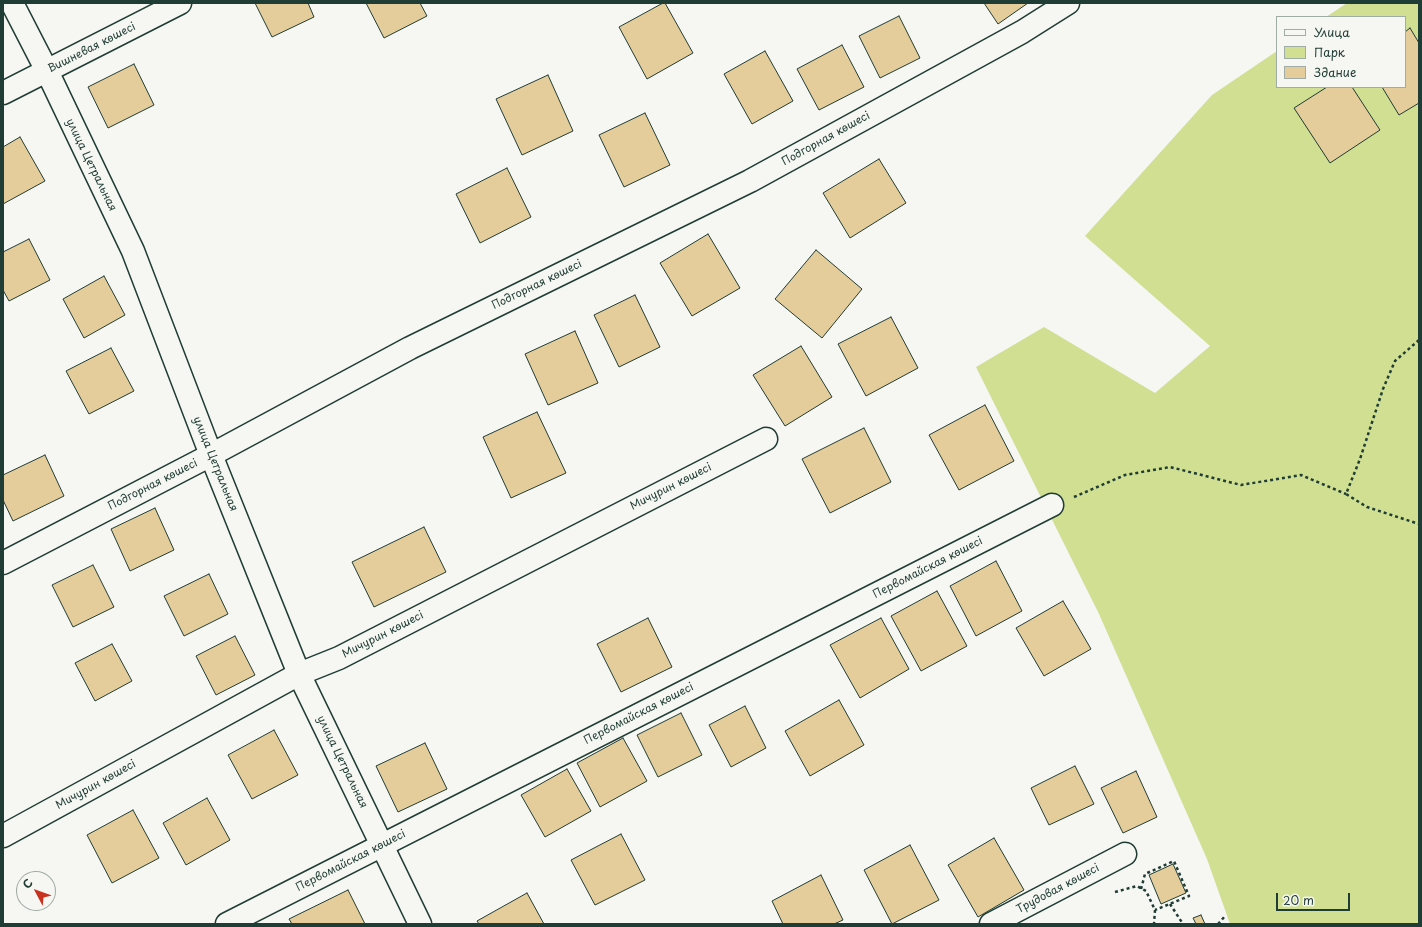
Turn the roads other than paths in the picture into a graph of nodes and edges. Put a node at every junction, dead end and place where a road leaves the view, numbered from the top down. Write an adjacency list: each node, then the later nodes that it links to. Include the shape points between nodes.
1 (12, 3): 4 (street, улица Цетральная)
2 (180, 3): 4 (street, Вишневая көшесі)
3 (1068, 3): 7 (street, Подгорная көшесі, via 1022,32 750,181 410,348)
4 (46, 71): 5 (street, Вишневая көшесі); 7 (street, улица Цетральная, via 133,251)
5 (3, 92)
6 (766, 439): 10 (street, Мичурин көшесі, via 339,658)
7 (211, 455): 9 (street, Подгорная көшесі); 10 (street, улица Цетральная)
8 (1052, 505): 12 (street, Первомайская көшесі)
9 (3, 563)
10 (299, 674): 11 (street, Мичурин көшесі); 12 (street, улица Цетральная)
11 (3, 836)
12 (382, 845): 14 (street, Первомайская көшесі); 15 (street, улица Цетральная)
13 (1125, 854): 16 (street, Трудовая көшесі)
14 (227, 924)
15 (420, 924)
16 (991, 924)

